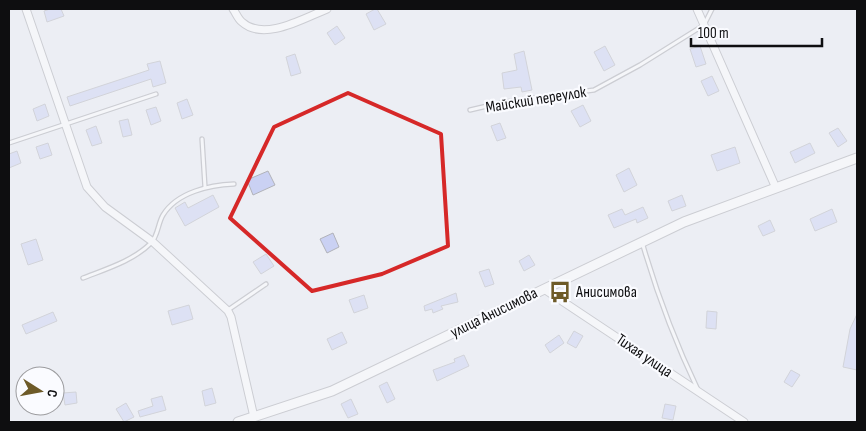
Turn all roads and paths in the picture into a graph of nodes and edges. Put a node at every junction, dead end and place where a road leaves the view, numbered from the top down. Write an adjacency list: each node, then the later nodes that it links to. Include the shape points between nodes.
1 (26, 9): 9 (street)
2 (233, 9): 3 (street, via 241,22 260,30 279,28)
3 (327, 9)
4 (697, 9): 6 (street)
5 (712, 9): 6 (lane)
6 (704, 24): 8 (lane, Майский переулок, via 594,90); 15 (street)
7 (156, 94): 9 (lane)
8 (470, 110)
9 (65, 123): 11 (lane); 16 (street, via 87,187 105,207)
10 (202, 138): 14 (lane)
11 (9, 143)
12 (857, 158): 15 (street, улица Анисимова)
13 (234, 184): 14 (lane)
14 (205, 187): 16 (lane, via 171,203)
15 (776, 188): 17 (street, улица Анисимова, via 684,222)
16 (152, 242): 18 (lane, via 134,256); 21 (street)
17 (642, 242): 20 (street, улица Анисимова); 22 (lane, via 657,295)
18 (83, 278)
19 (266, 284): 21 (lane)
20 (544, 289): 22 (street, Тихая улица); 23 (street, улица Анисимова, via 332,391)
21 (228, 311): 23 (street)
22 (700, 393): 25 (street, Тихая улица)
23 (254, 417): 24 (street, улица Анисимова)
24 (238, 422)
25 (744, 422)

